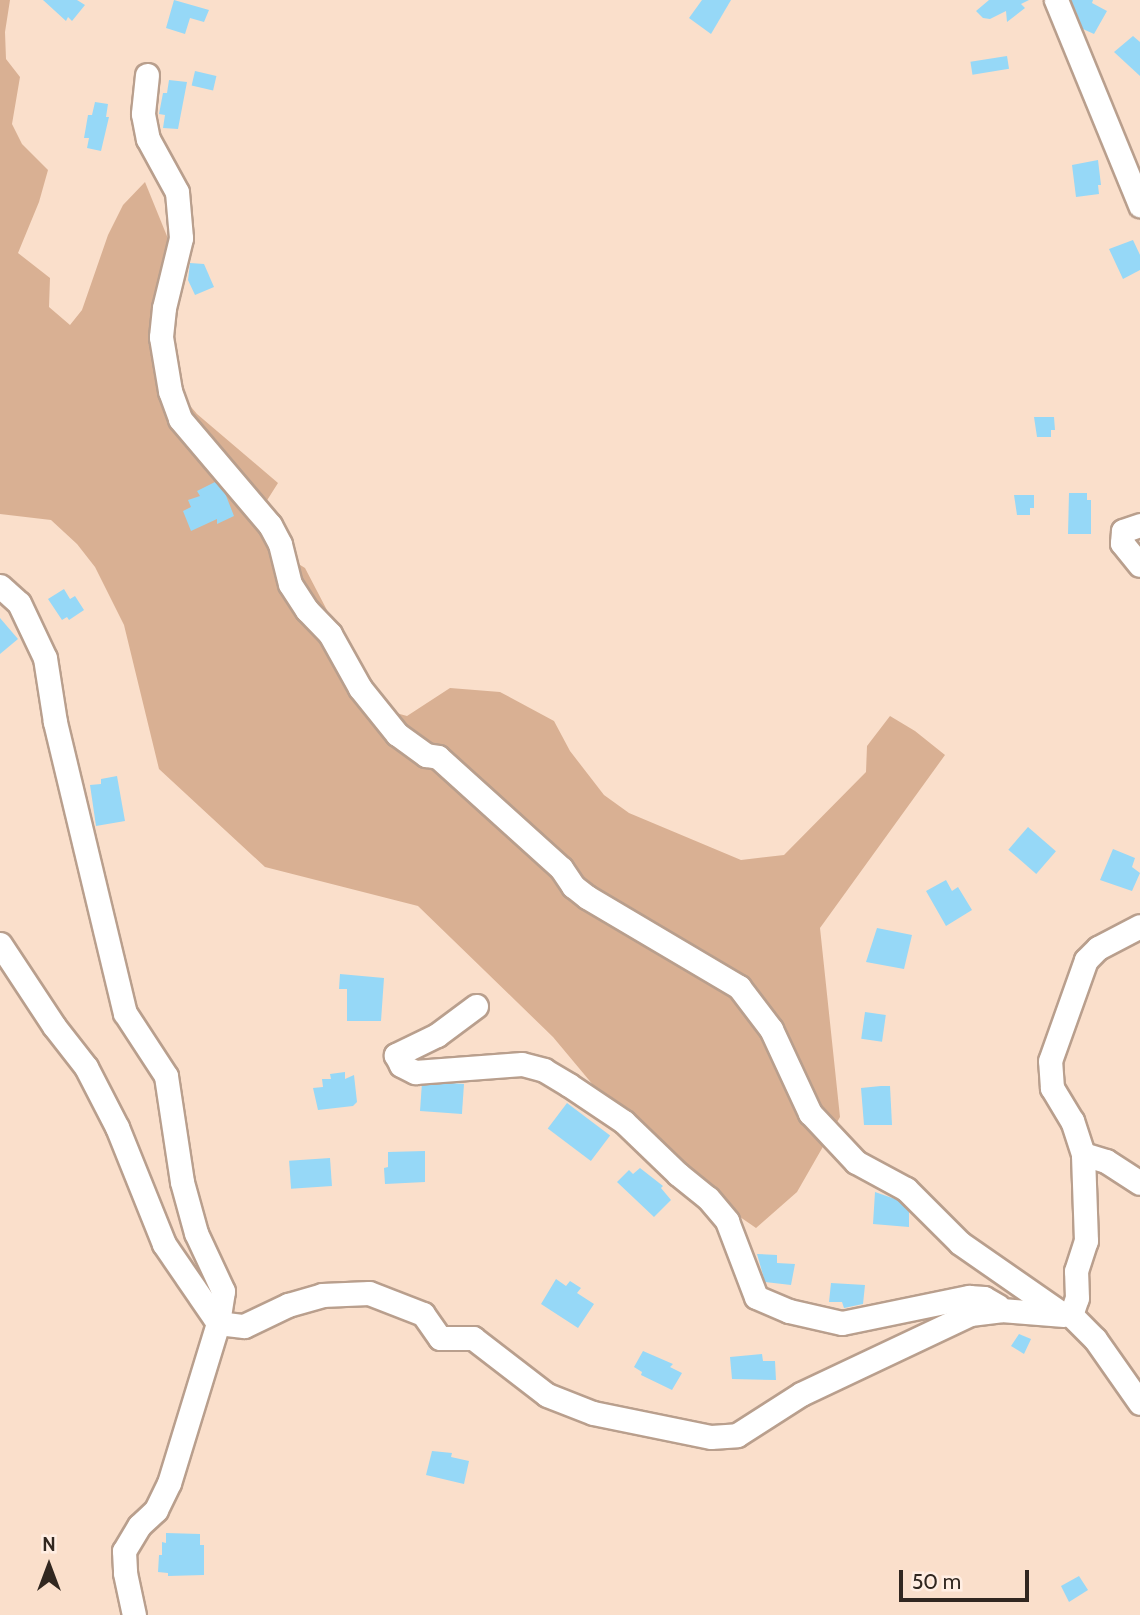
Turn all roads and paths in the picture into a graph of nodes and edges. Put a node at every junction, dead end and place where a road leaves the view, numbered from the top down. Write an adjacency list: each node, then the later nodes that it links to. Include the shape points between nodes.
1 (1056, 0): 3 (street)
2 (147, 75): 13 (street, via 143,114 148,139 177,192 181,239 161,337 170,391 180,419 271,525 290,584 330,634 360,688 397,734 426,755 438,757 561,868 573,886 738,987 771,1029 810,1113 856,1162 906,1189 960,1243)
3 (1140, 205)
4 (1140, 525): 5 (street, via 1123,531 1122,542)
5 (1140, 565)
6 (0, 586): 14 (street, via 19,603 45,658 55,722 125,1013 166,1076 182,1182 196,1233 223,1292)
7 (1140, 926): 10 (street, via 1098,948 1086,960 1050,1062 1052,1088 1072,1121)
8 (0, 944): 14 (street, via 86,1067 117,1127 164,1244)
9 (476, 1006): 12 (street, via 437,1035 396,1055 401,1065 415,1072 522,1064 569,1085 624,1122 708,1198 727,1221 756,1297 789,1311 842,1323 969,1297 990,1300)
10 (1083, 1154): 11 (street, via 1106,1161); 13 (street, via 1086,1241 1076,1271 1077,1298)
11 (1140, 1183)
12 (1001, 1310): 13 (street); 14 (street, via 970,1314 801,1394 737,1435 711,1437 593,1412 547,1395 473,1338 440,1338 423,1314 369,1293 322,1295 244,1326)
13 (1067, 1315): 15 (street, via 1095,1339)
14 (218, 1323): 16 (street, via 169,1483 156,1510 139,1526 124,1551)
15 (1140, 1403)
16 (134, 1615)

